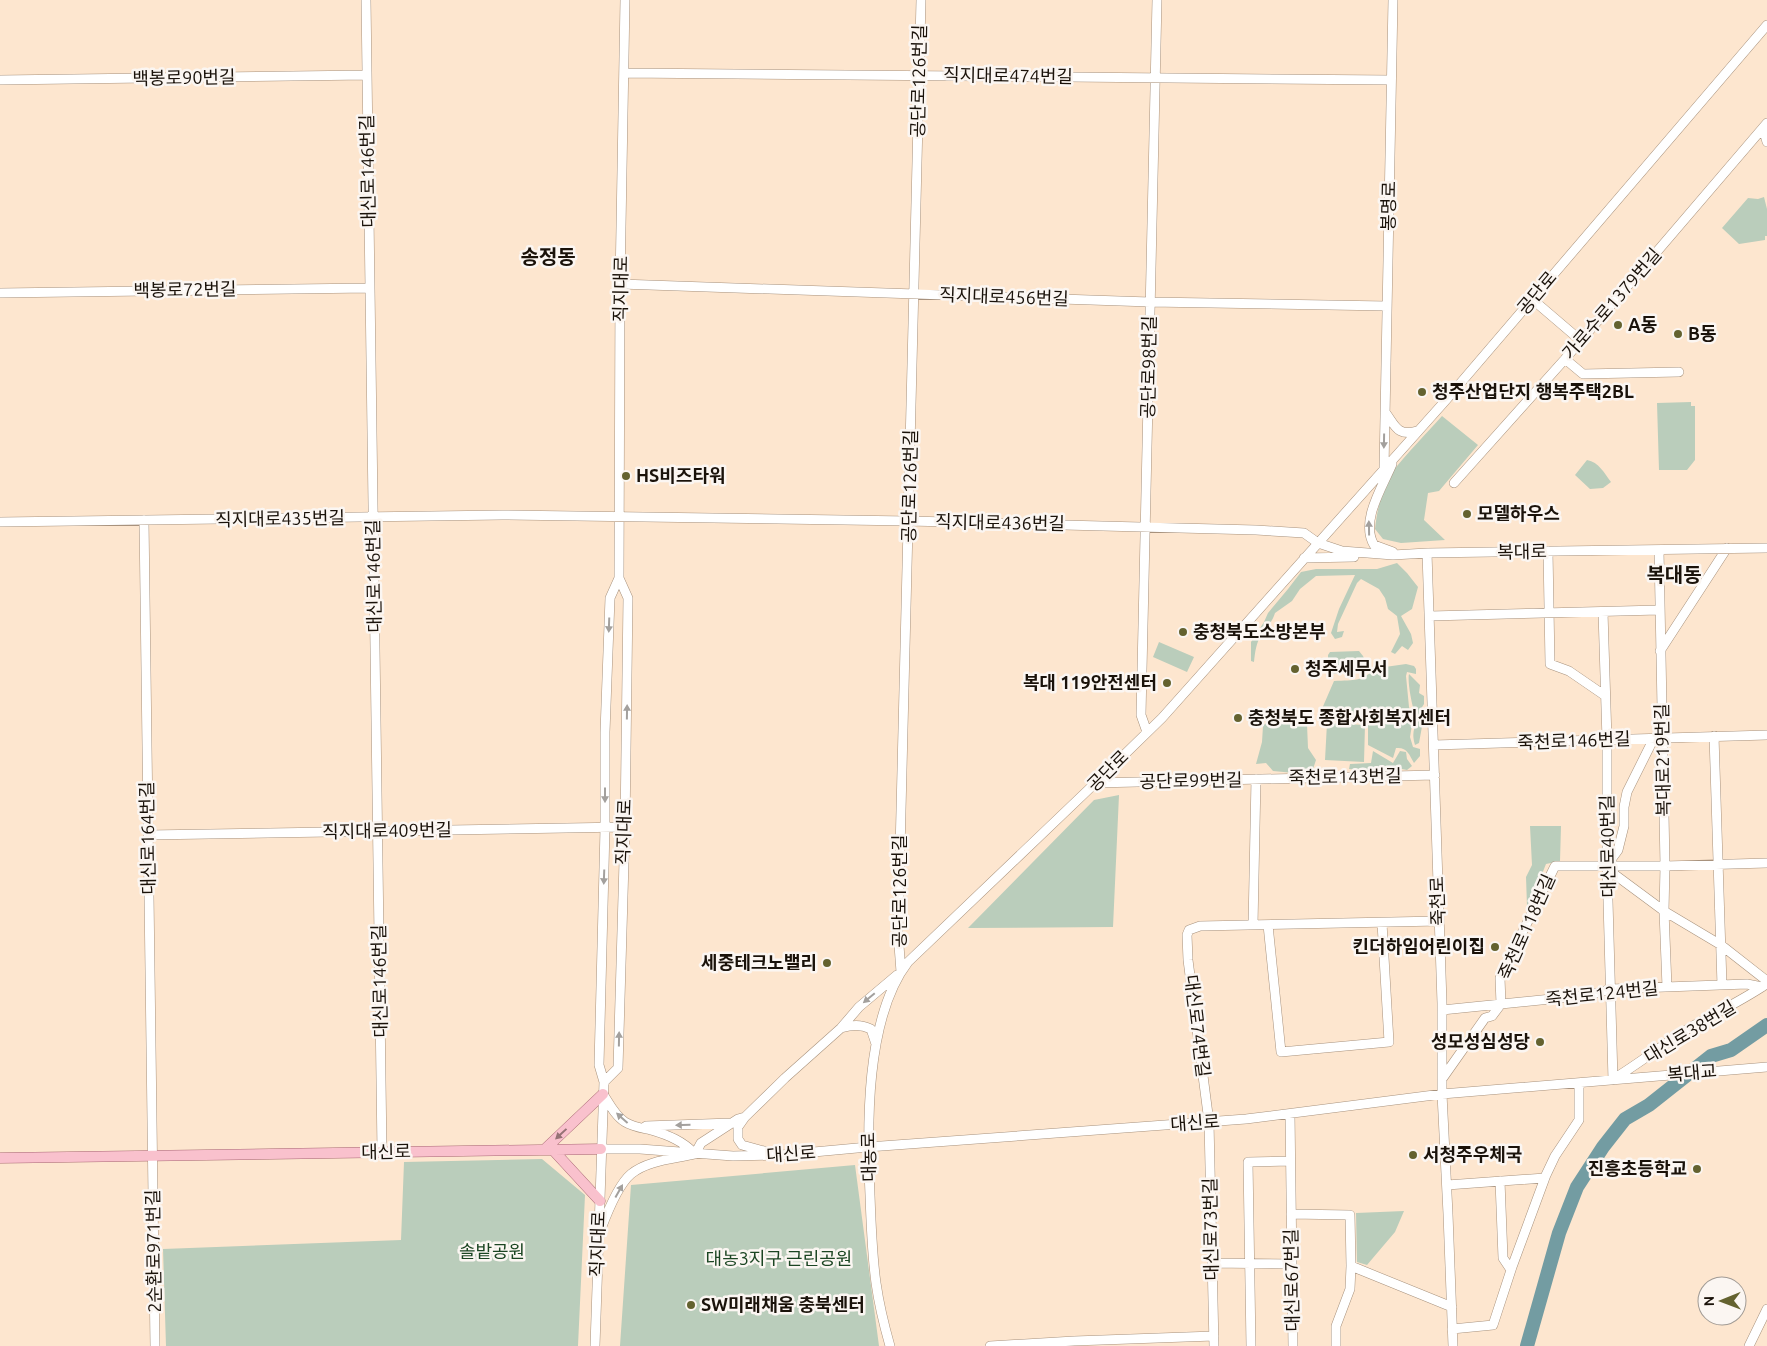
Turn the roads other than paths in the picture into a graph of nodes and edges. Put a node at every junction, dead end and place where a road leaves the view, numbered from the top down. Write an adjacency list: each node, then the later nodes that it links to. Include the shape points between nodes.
1 (366, 0): 8 (street, 대신로146번길)
2 (625, 0): 7 (street, 직지대로)
3 (920, 0): 9 (street, 공단로126번길)
4 (1157, 0): 10 (street, 공단로98번길)
5 (1393, 0): 12 (street, 봉명로)
6 (1767, 25): 19 (street, 공단로)
7 (624, 73): 9 (street, 직지대로474번길); 15 (street, 직지대로)
8 (367, 75): 11 (street, 백봉로90번길); 16 (street, 대신로146번길)
9 (919, 75): 10 (street, 직지대로474번길); 18 (street, 공단로126번길)
10 (1155, 77): 12 (street, 직지대로474번길); 20 (street, 공단로98번길)
11 (0, 80)
12 (1391, 80): 21 (street, 봉명로)
13 (1765, 125): 14 (street); 22 (street, 가로수로1379번길)
14 (1767, 142)
15 (620, 284): 18 (street, 직지대로456번길); 31 (street, 직지대로)
16 (370, 288): 17 (street, 백봉로72번길); 30 (street, 대신로146번길)
17 (0, 293)
18 (914, 294): 20 (street, 직지대로456번길); 33 (street, 공단로126번길)
19 (1532, 299): 22 (street); 26 (street, 공단로)
20 (1150, 302): 21 (street, 직지대로456번길); 35 (street, 공단로98번길)
21 (1387, 306): 25 (street, 봉명로)
22 (1580, 340): 23 (street, 가로수로1379번길)
23 (1564, 359): 24 (street, via 1583,374); 29 (street, 가로수로1379번길)
24 (1680, 372)
25 (1385, 412): 26 (street, via 1400,431); 28 (street, 봉명로, one-way to 28)
26 (1417, 431): 27 (street, 공단로)
27 (1395, 456): 28 (street, 공단로); 42 (street, one-way to 27, via 1374,546 1368,529)
28 (1384, 469): 36 (street, 공단로)
29 (1454, 483)
30 (373, 518): 31 (street, 직지대로435번길, via 502,515); 32 (street, 직지대로435번길); 62 (street, 대신로146번길)
31 (619, 518): 33 (street, 직지대로436번길); 44 (street, 직지대로)
32 (144, 520): 34 (street, 직지대로435번길); 63 (street, 대신로164번길)
33 (909, 521): 35 (street, 직지대로436번길); 74 (street, 공단로126번길, via 898,932)
34 (0, 522)
35 (1147, 526): 36 (street, 직지대로436번길, via 1304,533); 51 (street, 공단로98번길, via 1141,715)
36 (1318, 543): 42 (street, 복대로, via 1342,551); 43 (street, 공단로)
37 (1727, 548): 38 (street, 복대로); 39 (street, 복대로); 49 (street)
38 (1767, 548)
39 (1659, 550): 40 (street, 복대로); 45 (street, 복대로219번길)
40 (1548, 551): 41 (street, 복대로); 47 (street)
41 (1427, 553): 42 (street, 복대로); 48 (street, 죽천로)
42 (1398, 555): 43 (street)
43 (1304, 558): 51 (street, 공단로)
44 (619, 578): 60 (street, 직지대로, one-way to 44, via 628,598); 61 (street, 직지대로, one-way to 61, via 610,598)
45 (1659, 610): 46 (street); 49 (street, 복대로219번길)
46 (1603, 612): 47 (street); 50 (street, 대신로40번길)
47 (1549, 614): 48 (street); 50 (street, via 1550,664 1569,671)
48 (1430, 616): 56 (street, 죽천로)
49 (1660, 651): 54 (street, 복대로219번길)
50 (1604, 695): 55 (street, 대신로40번길)
51 (1147, 732): 59 (street, 공단로)
52 (1767, 735): 53 (street, 죽천로146번길)
53 (1714, 736): 54 (street, 죽천로146번길); 65 (street)
54 (1658, 738): 55 (street, 죽천로146번길); 66 (street, via 1626,792 1624,826 1618,850); 67 (street, 복대로219번길)
55 (1607, 740): 56 (street, 죽천로146번길); 66 (street, 대신로40번길)
56 (1434, 746): 57 (street, 죽천로)
57 (1435, 775): 58 (street, 죽천로143번길); 69 (street, 죽천로)
58 (1256, 779): 59 (street, 공단로99번길); 71 (street)
59 (1096, 783): 74 (street, 공단로)
60 (625, 827): 61 (street, 직지대로409번길); 86 (street, 직지대로, one-way to 60, via 618,1068)
61 (605, 828): 62 (street, 직지대로409번길); 86 (street, 직지대로, one-way to 86, via 599,1065)
62 (378, 831): 63 (street, 직지대로409번길); 98 (street, 대신로146번길)
63 (148, 835): 100 (street, 대신로164번길)
64 (1767, 863): 65 (street, 죽천로118번길)
65 (1719, 864): 67 (street, 죽천로118번길); 73 (street)
66 (1607, 865): 67 (street, 죽천로118번길); 68 (street, via 1614,874); 78 (street, 대신로40번길); 79 (street, 죽천로118번길, via 1555,866 1500,978)
67 (1665, 866): 68 (street, 복대로219번길)
68 (1664, 910): 73 (street); 77 (street, 복대로219번길)
69 (1439, 922): 70 (street); 80 (street, 죽천로)
70 (1382, 923): 72 (street); 72 (street, via 1390,1042 1281,1052)
71 (1253, 925): 72 (street); 92 (street, 대신로74번길, via 1200,926 1189,930 1187,935)
72 (1268, 925)
73 (1721, 946): 75 (street); 76 (street)
74 (901, 972): 81 (street, one-way to 81, via 858,1007); 82 (street, 대농로, via 887,1004)
75 (1765, 984): 76 (street, 죽천로124번길); 85 (street, 대신로38번길, via 1660,1046)
76 (1722, 985): 77 (street, 죽천로124번길)
77 (1667, 987): 78 (street, 죽천로124번길)
78 (1611, 989): 79 (street, 죽천로124번길, via 1590,995); 85 (street, 대신로40번길)
79 (1501, 1004): 80 (street, 죽천로124번길); 84 (street, 죽천로118번길, via 1492,1016 1485,1018)
80 (1442, 1010): 84 (street, 죽천로)
81 (841, 1028): 82 (street, via 862,1025 871,1029); 91 (street)
82 (877, 1047): 95 (street, 대농로)
83 (1767, 1067): 85 (street, 복대교)
84 (1442, 1079): 89 (street, 죽천로)
85 (1615, 1080): 87 (street, 대신로)
86 (604, 1082): 88 (street, 직지대로)
87 (1579, 1083): 89 (street, 대신로); 104 (street, via 1579,1120)
88 (603, 1094): 94 (street, one-way to 88, via 619,1118); 96 (street, 직지대로); 97 (main road, one-way to 97)
89 (1442, 1094): 90 (street, 대신로); 106 (street, 죽천로)
90 (1290, 1114): 92 (street, 대신로); 103 (street, 대신로67번길)
91 (745, 1116): 93 (street); 101 (street, via 738,1127 742,1145)
92 (1209, 1122): 95 (street, 대신로); 110 (street, 대신로73번길)
93 (731, 1124): 94 (street, one-way to 94); 99 (street, via 702,1143)
94 (636, 1127): 99 (street, via 667,1135)
95 (868, 1147): 101 (street, 대신로); 122 (street, 대농로, via 876,1283)
96 (601, 1149): 97 (main road, 대신로); 99 (street, 대신로); 107 (street, 직지대로)
97 (548, 1150): 98 (main road, 대신로); 107 (main road)
98 (382, 1152): 100 (main road, 대신로)
99 (695, 1154): 101 (street, 대신로); 109 (street, one-way to 99, via 630,1175 648,1165)
100 (152, 1156): 102 (main road, 대신로); 120 (street, 2순환로971번길)
101 (781, 1156)
102 (0, 1158)
103 (1290, 1161): 108 (street, 대신로67번길); 111 (street, via 1248,1162)
104 (1545, 1178): 105 (street); 114 (street)
105 (1500, 1181): 106 (street); 114 (street, via 1503,1258)
106 (1447, 1185): 115 (street, 죽천로)
107 (600, 1200): 109 (street, 직지대로)
108 (1291, 1214): 112 (street, 대신로67번길); 113 (street, 대신로67번길, via 1350,1215)
109 (598, 1234): 121 (street, 직지대로)
110 (1212, 1264): 111 (street); 118 (street, 대신로73번길)
111 (1250, 1264): 112 (street); 124 (street)
112 (1292, 1264): 125 (street, 대신로67번길)
113 (1352, 1266): 115 (street); 126 (street, via 1350,1289 1336,1326)
114 (1511, 1270): 117 (street, via 1493,1326)
115 (1452, 1308): 117 (street, 죽천로)
116 (1767, 1309): 128 (street)
117 (1452, 1328): 127 (street, 죽천로)
118 (1214, 1341): 119 (street, 대신로73번길)
119 (1074, 1343): 123 (street)
120 (155, 1346)
121 (595, 1346)
122 (890, 1346)
123 (990, 1346)
124 (1251, 1346)
125 (1293, 1346)
126 (1336, 1346)
127 (1453, 1346)
128 (1749, 1346)

